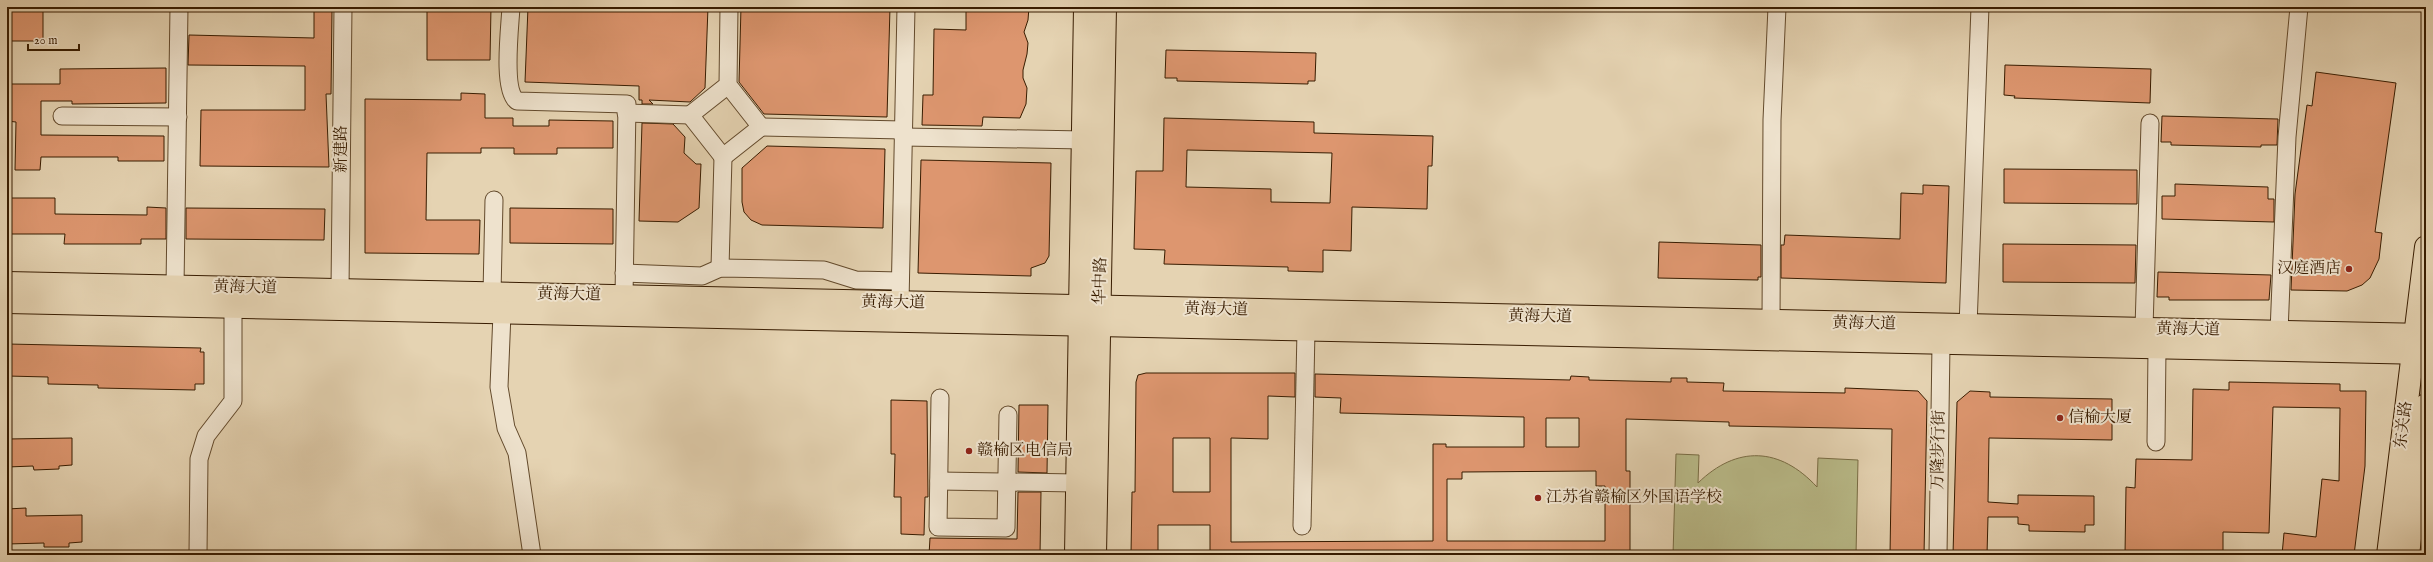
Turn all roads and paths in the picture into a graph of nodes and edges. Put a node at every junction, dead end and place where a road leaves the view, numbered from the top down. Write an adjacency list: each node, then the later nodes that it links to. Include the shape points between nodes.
1 (179, 7): 15 (street)
2 (343, 7): 28 (street, 新建路)
3 (511, 7): 12 (street, via 509,84 513,98 517,101 627,104)
4 (729, 7): 11 (street)
5 (906, 7): 18 (street)
6 (1085, 7): 19 (main road, 华中路)
7 (1105, 7): 35 (main road, 华中路)
8 (1777, 7): 36 (street, via 1772,120)
9 (1980, 7): 37 (street)
10 (2299, 7): 40 (street, via 2287,137)
11 (728, 85): 13 (street); 17 (street)
12 (626, 113): 13 (street); 24 (street)
13 (690, 115): 20 (street)
14 (62, 116): 15 (street)
15 (178, 117): 27 (street)
16 (2150, 123): 38 (street)
17 (761, 127): 18 (street); 20 (street)
18 (903, 133): 19 (street); 25 (street)
19 (1084, 140): 35 (main road, 华中路)
20 (723, 157): 23 (street)
21 (494, 200): 29 (street)
22 (2426, 247): 42 (main road, 东关路)
23 (720, 268): 24 (street, via 702,276); 25 (street, via 824,270 856,280)
24 (624, 273): 30 (street)
25 (900, 281): 32 (street)
26 (7, 283): 27 (main road, 黄海大道)
27 (175, 287): 28 (main road, 黄海大道)
28 (340, 290): 29 (main road, 黄海大道)
29 (492, 294): 30 (main road, 黄海大道)
30 (624, 296): 32 (main road, 黄海大道)
31 (7, 302): 33 (main road, 黄海大道)
32 (900, 303): 35 (main road, 黄海大道)
33 (232, 307): 34 (main road, 黄海大道); 52 (street, via 232,401 202,445 199,459)
34 (502, 313): 35 (main road, 黄海大道); 53 (street, via 499,387 506,428 517,453)
35 (1091, 316): 36 (main road, 黄海大道); 39 (main road, 黄海大道); 50 (main road, 华中路); 55 (main road, 华中路)
36 (1771, 322): 37 (main road, 黄海大道)
37 (1968, 326): 38 (main road, 黄海大道)
38 (2144, 329): 40 (main road, 黄海大道)
39 (1306, 330): 41 (main road, 黄海大道); 51 (street)
40 (2279, 332): 42 (main road, 黄海大道)
41 (1941, 344): 43 (main road, 黄海大道); 56 (street, 万隆步行街)
42 (2420, 344): 43 (main road, 黄海大道); 57 (main road, 东关路)
43 (2157, 348): 47 (street)
44 (940, 398): 48 (street)
45 (2426, 405): 58 (main road, 东关路)
46 (1008, 415): 49 (street)
47 (2156, 442)
48 (939, 481): 49 (street); 49 (street, via 938,528 1006,528)
49 (1006, 482): 50 (street)
50 (1077, 483): 54 (main road, 华中路)
51 (1302, 526)
52 (198, 555)
53 (532, 555)
54 (1076, 555)
55 (1095, 555)
56 (1938, 555)
57 (2388, 555)
58 (2408, 555)

